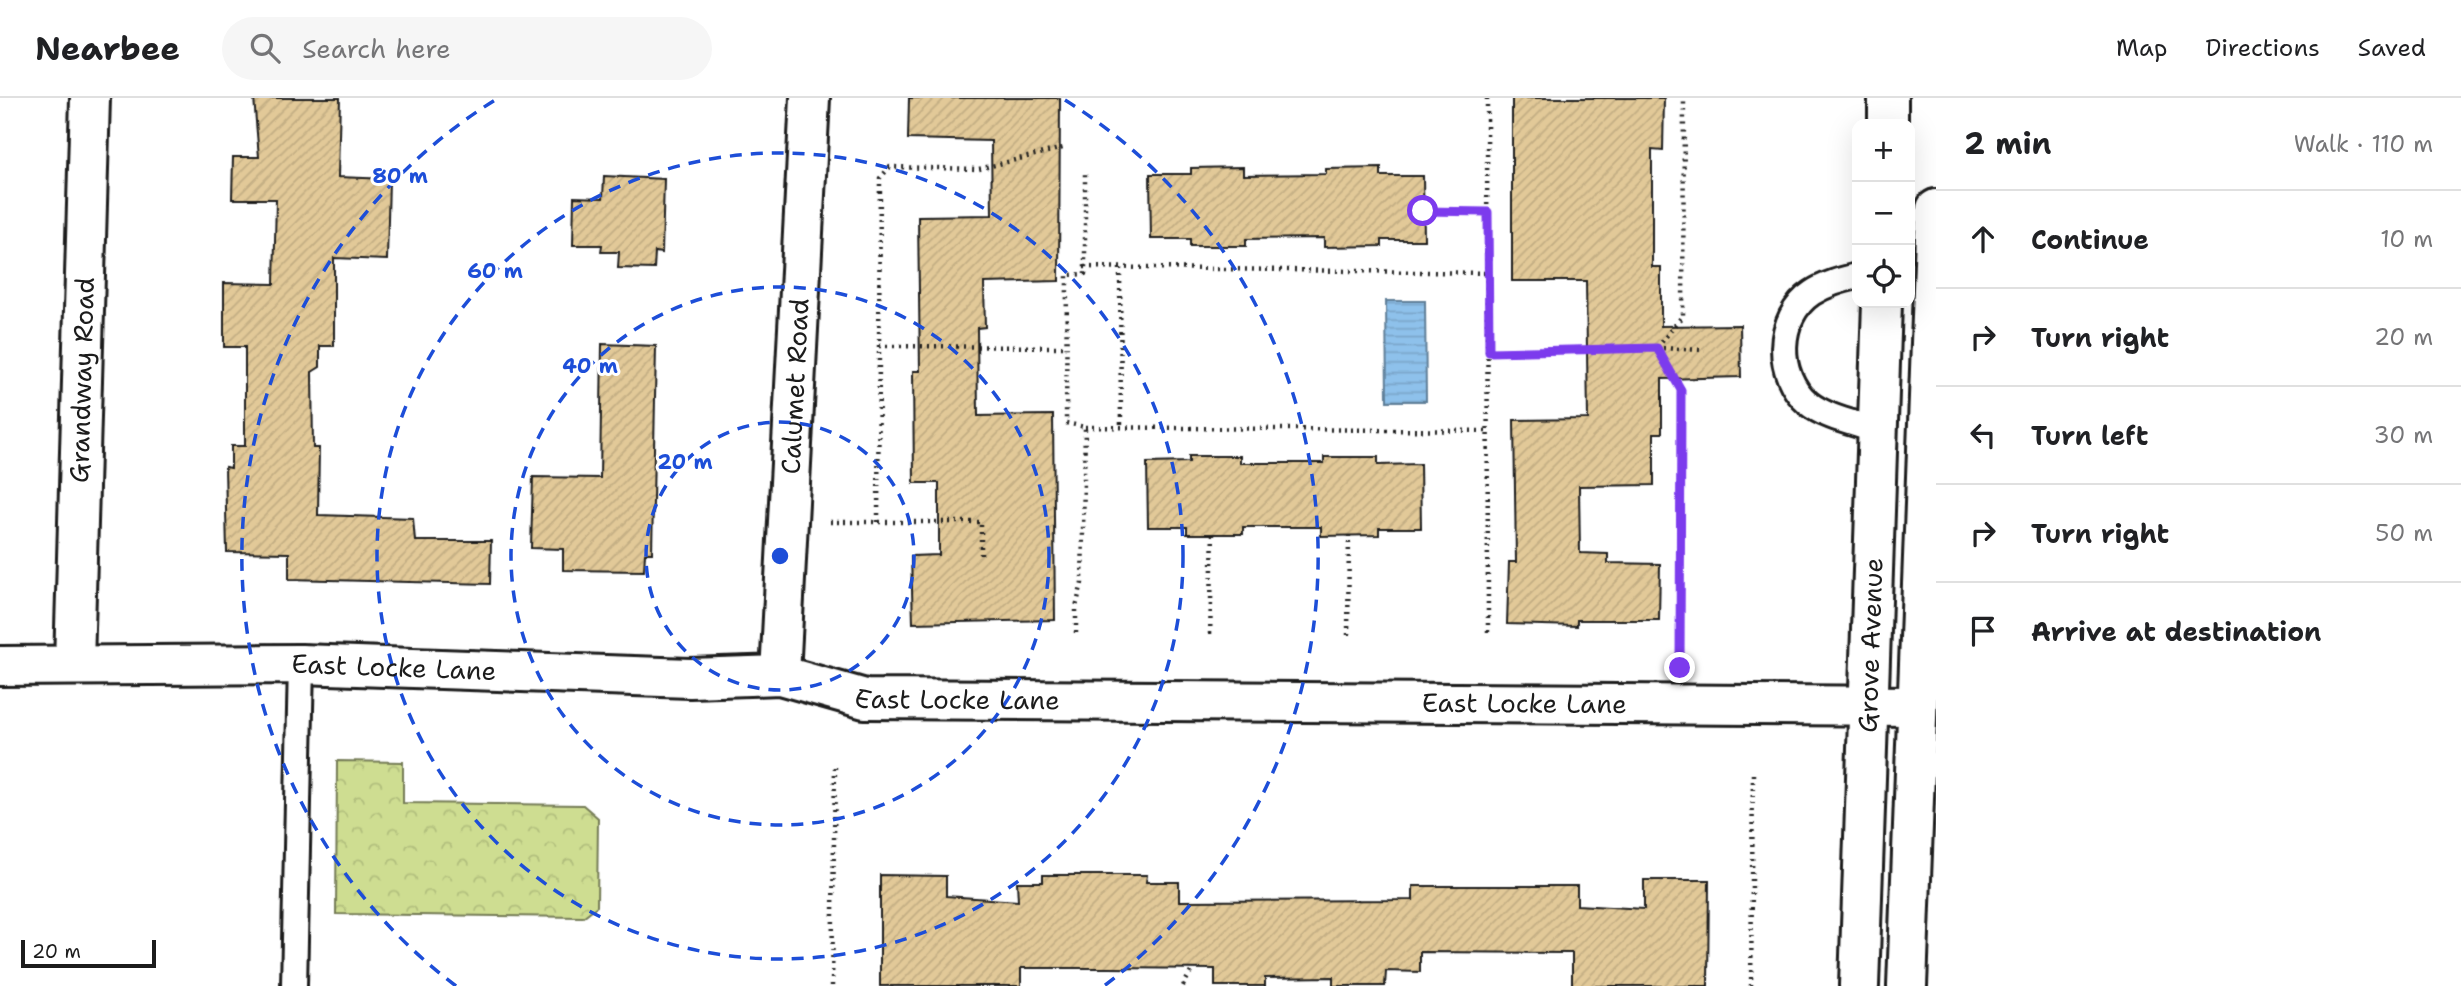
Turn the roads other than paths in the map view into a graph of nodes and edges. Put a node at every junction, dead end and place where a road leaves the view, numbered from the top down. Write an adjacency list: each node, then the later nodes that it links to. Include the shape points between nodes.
1 (90, 98): 9 (street, Grandway Road)
2 (810, 98): 12 (street, Calumet Road)
3 (1888, 98): 4 (street)
4 (1888, 119)
5 (1936, 209): 14 (street, Grove Avenue)
6 (1852, 277): 8 (lane, via 1810,294 1796,310 1786,329 1786,369 1807,402 1824,413)
7 (1882, 308): 8 (street, Grove Avenue)
8 (1878, 431): 13 (street, Grove Avenue)
9 (74, 664): 10 (street, East Locke Lane); 11 (street, East Locke Lane)
10 (301, 664): 12 (street, East Locke Lane, via 690,678); 15 (lane)
11 (0, 666)
12 (779, 675): 13 (street, East Locke Lane, via 864,699)
13 (1869, 705): 14 (street, East Locke Lane); 16 (street, Grove Avenue)
14 (1917, 706): 17 (street, Grove Avenue)
15 (294, 986)
16 (1859, 986)
17 (1907, 986)

